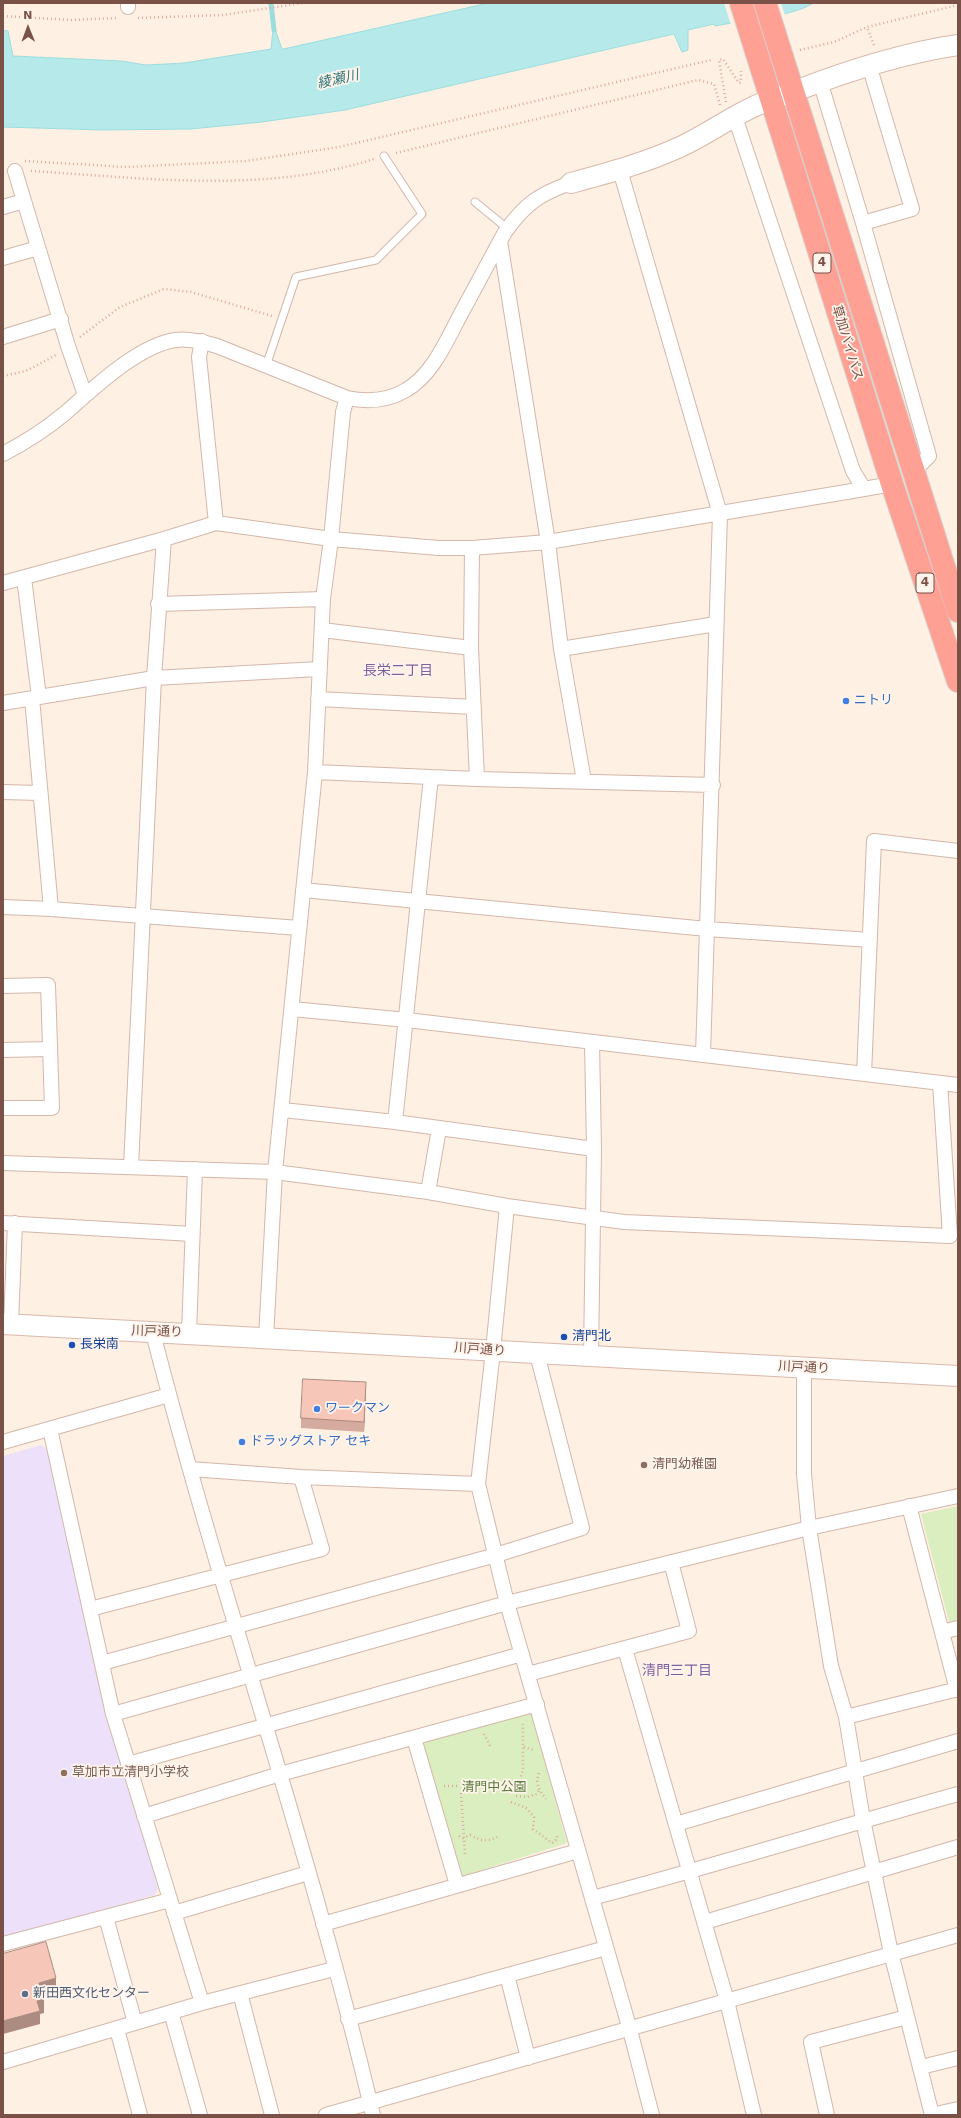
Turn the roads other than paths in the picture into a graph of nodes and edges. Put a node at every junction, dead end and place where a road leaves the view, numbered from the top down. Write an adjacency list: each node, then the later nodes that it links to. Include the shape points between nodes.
1 (741, 3): 7 (highway, 草加バイパス / 4)
2 (765, 3): 6 (highway, 草加バイパス / 4)
3 (958, 44): 4 (street)
4 (875, 64): 5 (street); 16 (street, via 912,209)
5 (820, 82): 6 (street); 16 (street)
6 (793, 92): 7 (street); 27 (highway, 草加バイパス / 4)
7 (771, 100): 8 (street); 28 (highway, 草加バイパス / 4)
8 (732, 118): 11 (street, via 682,146); 29 (street, via 853,471)
9 (384, 156): 23 (lane, via 422,214 376,260 296,277)
10 (16, 165): 13 (street)
11 (620, 170): 12 (street); 30 (street)
12 (571, 183): 17 (street, via 537,198 526,207)
13 (24, 201): 15 (street); 18 (street)
14 (475, 202): 17 (lane)
15 (3, 207)
16 (864, 224): 27 (street, via 929,456)
17 (504, 235): 25 (street, via 438,355 419,380 406,390 390,397 369,401); 34 (street)
18 (38, 248): 19 (street); 20 (street)
19 (3, 258)
20 (61, 319): 21 (street); 24 (street)
21 (3, 338)
22 (202, 342): 23 (street); 24 (street, via 176,340 143,351); 31 (street, via 199,357)
23 (266, 366): 25 (street)
24 (85, 395): 26 (street, via 63,415)
25 (347, 398): 33 (street, via 342,412)
26 (3, 454)
27 (912, 472): 40 (highway, 草加バイパス / 4)
28 (892, 484): 29 (street); 47 (highway, 草加バイパス / 4)
29 (864, 489): 30 (street)
30 (720, 514): 34 (street); 41 (street)
31 (216, 523): 32 (street); 33 (street)
32 (164, 539): 36 (street); 39 (street)
33 (331, 539): 35 (street, via 439,548); 38 (street)
34 (548, 542): 35 (street); 44 (street)
35 (472, 548): 43 (street)
36 (24, 578): 37 (street); 48 (street)
37 (3, 583)
38 (323, 599): 39 (street); 42 (street)
39 (158, 604): 46 (street)
40 (958, 611)
41 (716, 624): 44 (street); 56 (street)
42 (322, 630): 43 (street); 45 (street)
43 (471, 648): 51 (street)
44 (561, 649): 55 (street)
45 (319, 669): 46 (street); 49 (street)
46 (154, 678): 48 (street); 64 (street)
47 (958, 681)
48 (36, 698): 50 (street); 58 (street)
49 (318, 698): 51 (street); 52 (street)
50 (3, 703)
51 (474, 707): 54 (street)
52 (315, 772): 53 (street); 60 (street)
53 (431, 777): 54 (street); 61 (street)
54 (477, 779): 55 (street)
55 (584, 781): 56 (street)
56 (713, 785): 66 (street)
57 (3, 792): 58 (street)
58 (40, 793): 63 (street)
59 (958, 851): 67 (street, via 874,842)
60 (303, 890): 61 (street); 65 (street)
61 (418, 902): 66 (street); 70 (street)
62 (3, 907): 63 (street)
63 (51, 909): 64 (street)
64 (143, 916): 65 (street); 84 (street)
65 (299, 928): 69 (street)
66 (707, 928): 67 (street); 74 (street)
67 (870, 940): 75 (street)
68 (3, 986): 72 (street, via 48,985)
69 (292, 1009): 70 (street); 79 (street)
70 (407, 1020): 71 (street); 80 (street)
71 (592, 1042): 74 (street); 82 (street)
72 (50, 1049): 73 (street); 78 (street, via 52,1108)
73 (3, 1050)
74 (703, 1055): 75 (street)
75 (864, 1074): 76 (street)
76 (940, 1083): 77 (street); 89 (street, via 950,1236 624,1222)
77 (958, 1085)
78 (3, 1108)
79 (283, 1110): 80 (street); 86 (street)
80 (395, 1122): 81 (street)
81 (439, 1129): 82 (street); 87 (street)
82 (594, 1148): 89 (street)
83 (3, 1163): 84 (street)
84 (131, 1167): 85 (street)
85 (195, 1169): 86 (street); 91 (street)
86 (275, 1172): 87 (street); 95 (street)
87 (428, 1192): 88 (street)
88 (507, 1206): 89 (street); 96 (street)
89 (592, 1218): 98 (street)
90 (9, 1223): 91 (street); 92 (street)
91 (192, 1234): 94 (street)
92 (7, 1324): 93 (street, 川戸通り)
93 (153, 1333): 94 (street, 川戸通り); 101 (street)
94 (189, 1334): 95 (street, 川戸通り)
95 (266, 1338): 96 (street, 川戸通り)
96 (493, 1351): 97 (street, 川戸通り); 106 (street)
97 (537, 1354): 98 (street, 川戸通り); 110 (street, via 582,1528)
98 (591, 1356): 99 (street, 川戸通り)
99 (804, 1369): 100 (street, 川戸通り); 109 (street, via 804,1474)
100 (958, 1376)
101 (169, 1395): 102 (street); 104 (street)
102 (50, 1429): 103 (street); 114 (street)
103 (3, 1442)
104 (190, 1469): 105 (street); 112 (street)
105 (301, 1477): 106 (street); 112 (street, via 322,1549)
106 (478, 1484): 110 (street)
107 (958, 1496): 108 (street)
108 (909, 1506): 109 (street); 117 (street)
109 (810, 1528): 111 (street); 126 (street, via 832,1666)
110 (496, 1555): 113 (street); 115 (street)
111 (671, 1562): 113 (street); 118 (street, via 689,1631)
112 (221, 1574): 114 (street); 115 (street)
113 (507, 1603): 119 (street); 122 (street)
114 (90, 1609): 120 (street)
115 (235, 1626): 120 (street); 122 (street)
116 (958, 1628): 117 (street)
117 (942, 1632): 123 (street)
118 (625, 1649): 121 (street); 136 (street)
119 (522, 1654): 121 (street); 127 (street)
120 (102, 1663): 125 (street)
121 (528, 1674): 124 (street)
122 (251, 1676): 125 (street); 127 (street)
123 (957, 1689): 126 (street)
124 (531, 1706): 128 (street); 138 (street)
125 (113, 1714): 130 (street)
126 (846, 1717): 131 (street)
127 (266, 1726): 130 (street); 132 (street)
128 (414, 1738): 132 (street); 142 (street)
129 (958, 1741): 131 (street)
130 (128, 1764): 134 (street)
131 (855, 1770): 135 (street); 136 (street)
132 (280, 1774): 134 (street); 141 (street)
133 (958, 1794): 135 (street)
134 (144, 1816): 144 (street)
135 (863, 1820): 139 (street); 140 (street)
136 (676, 1824): 140 (street)
137 (958, 1848): 139 (street)
138 (578, 1851): 142 (street); 143 (street)
139 (874, 1871): 146 (street); 151 (street)
140 (690, 1872): 143 (street); 146 (street)
141 (308, 1873): 144 (street); 147 (street)
142 (457, 1885): 147 (street)
143 (592, 1898): 150 (street)
144 (172, 1906): 145 (street); 156 (street)
145 (106, 1917): 149 (street); 160 (street)
146 (705, 1922): 155 (street)
147 (323, 1924): 152 (street)
148 (958, 1934): 151 (street)
149 (3, 1944)
150 (606, 1948): 153 (street); 162 (street)
151 (891, 1953): 155 (street); 158 (street)
152 (334, 1969): 154 (street); 159 (street)
153 (507, 1975): 159 (street); 163 (street)
154 (240, 1993): 156 (street); 171 (street)
155 (727, 2001): 162 (street); 174 (street)
156 (202, 2003): 157 (street)
157 (171, 2012): 160 (street); 170 (street)
158 (907, 2017): 166 (street); 175 (street, via 811,2042)
159 (348, 2019): 167 (street)
160 (136, 2023): 161 (street)
161 (117, 2029): 165 (street); 169 (street)
162 (630, 2030): 163 (street); 173 (street)
163 (528, 2058): 167 (street)
164 (958, 2058): 166 (street)
165 (3, 2062)
166 (921, 2067): 176 (street)
167 (371, 2109): 172 (street)
168 (958, 2109): 176 (street)
169 (140, 2115)
170 (200, 2115)
171 (272, 2115)
172 (326, 2115)
173 (652, 2115)
174 (754, 2115)
175 (827, 2115)
176 (932, 2115)

